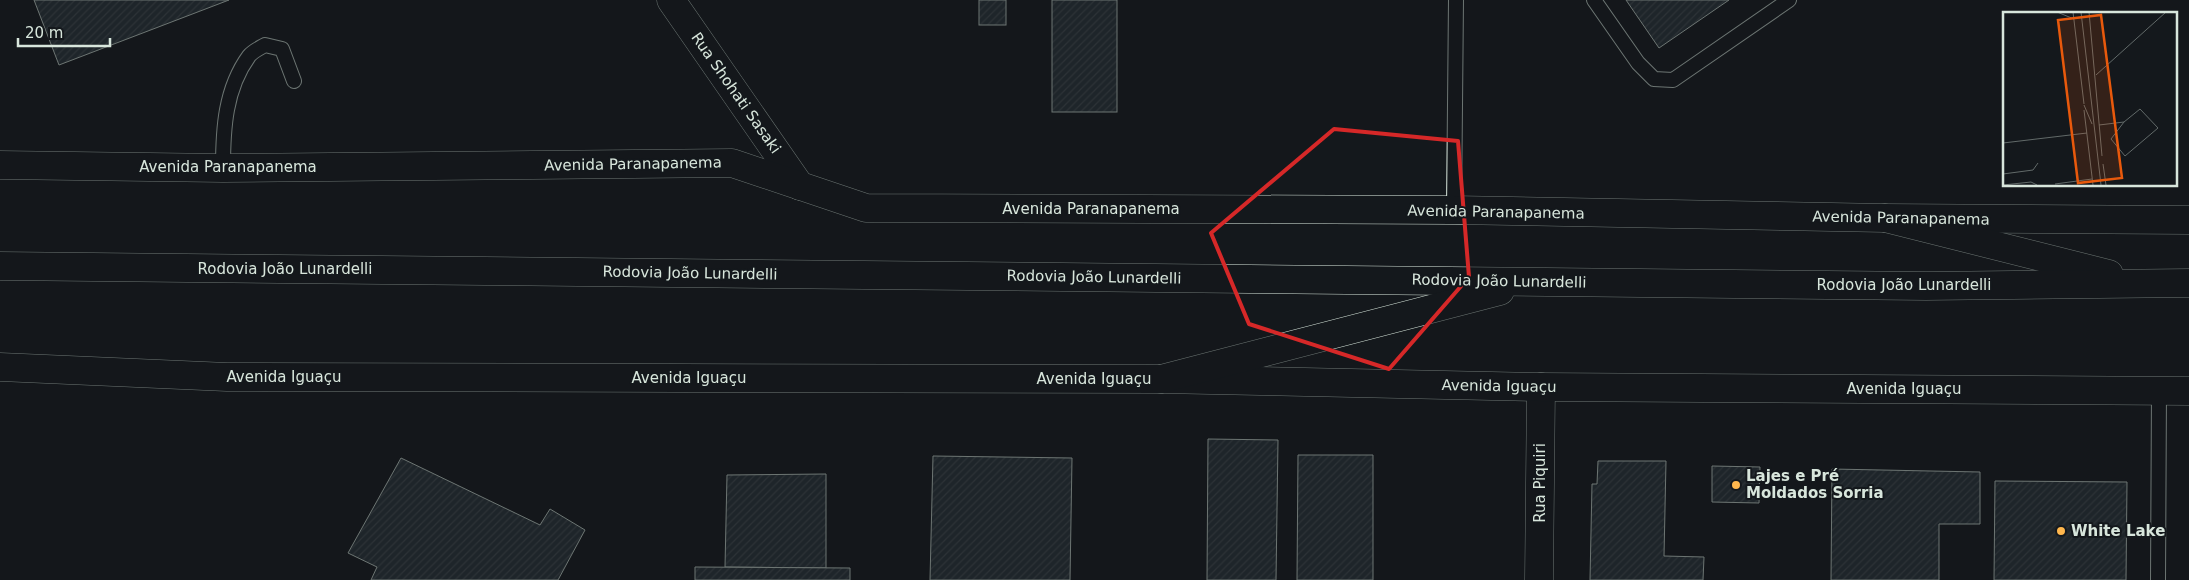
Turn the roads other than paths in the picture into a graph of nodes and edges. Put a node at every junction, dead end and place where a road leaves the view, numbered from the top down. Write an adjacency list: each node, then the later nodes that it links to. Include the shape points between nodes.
1 (671, 0): 8 (main road, Rua Shohati Sasaki)
2 (1456, 0): 9 (lane)
3 (1594, 0): 4 (lane, via 1638,63 1654,79 1673,80)
4 (1789, 0)
5 (294, 80): 7 (lane, via 282,48 265,44 250,55 228,104 223,128)
6 (0, 166): 7 (main road, Avenida Paranapanema)
7 (223, 168): 8 (main road, Avenida Paranapanema, via 732,163)
8 (800, 186): 9 (main road, Avenida Paranapanema, via 866,208)
9 (1454, 210): 10 (main road, Avenida Paranapanema)
10 (1885, 218): 11 (main road, Avenida Paranapanema); 14 (main road)
11 (2189, 220)
12 (0, 266): 13 (main road, Rodovia João Lunardelli)
13 (1535, 282): 14 (main road, Rodovia João Lunardelli, via 1926,286); 17 (main road)
14 (2147, 283): 15 (main road, Rodovia João Lunardelli)
15 (2189, 284)
16 (3, 373): 17 (main road, Avenida Iguaçu, via 227,377)
17 (1160, 379): 18 (main road, Avenida Iguaçu)
18 (1541, 387): 19 (main road, Avenida Iguaçu); 21 (main road, Rua Piquiri)
19 (2158, 390): 20 (main road, Avenida Iguaçu); 22 (lane)
20 (2189, 391)
21 (1539, 580)
22 (2158, 580)

